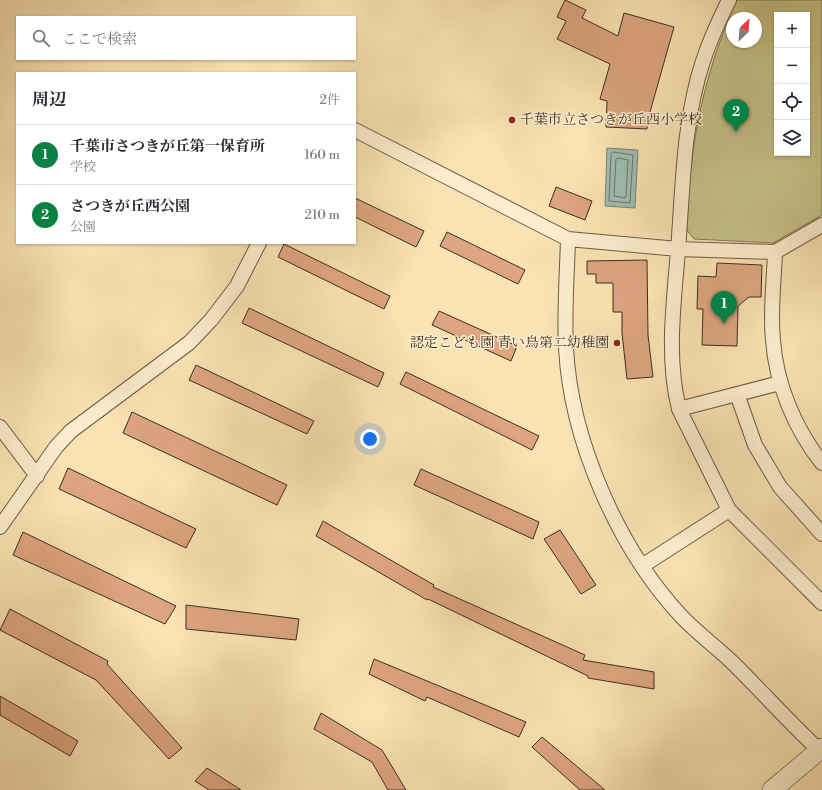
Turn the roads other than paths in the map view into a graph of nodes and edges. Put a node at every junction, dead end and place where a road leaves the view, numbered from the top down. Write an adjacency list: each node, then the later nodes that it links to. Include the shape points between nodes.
1 (729, 0): 6 (street, via 703,61 692,102 686,142)
2 (356, 131): 4 (street)
3 (822, 225): 7 (street)
4 (568, 239): 6 (street); 17 (street, via 566,349 578,421 606,500)
5 (258, 244): 13 (street, via 237,286 211,320 189,342 72,431 56,448)
6 (678, 249): 7 (street); 10 (street, via 671,328 676,395)
7 (775, 252): 8 (street, via 773,340)
8 (780, 383): 9 (street); 12 (street, via 811,450)
9 (737, 394): 10 (street); 16 (street, via 755,445 780,487)
10 (680, 409): 14 (street)
11 (0, 427): 13 (street)
12 (822, 463)
13 (37, 476): 15 (street)
14 (729, 510): 17 (street); 18 (street)
15 (0, 527)
16 (822, 534)
17 (642, 566): 19 (street, via 682,616)
18 (822, 602)
19 (821, 751): 20 (street)
20 (772, 790)

